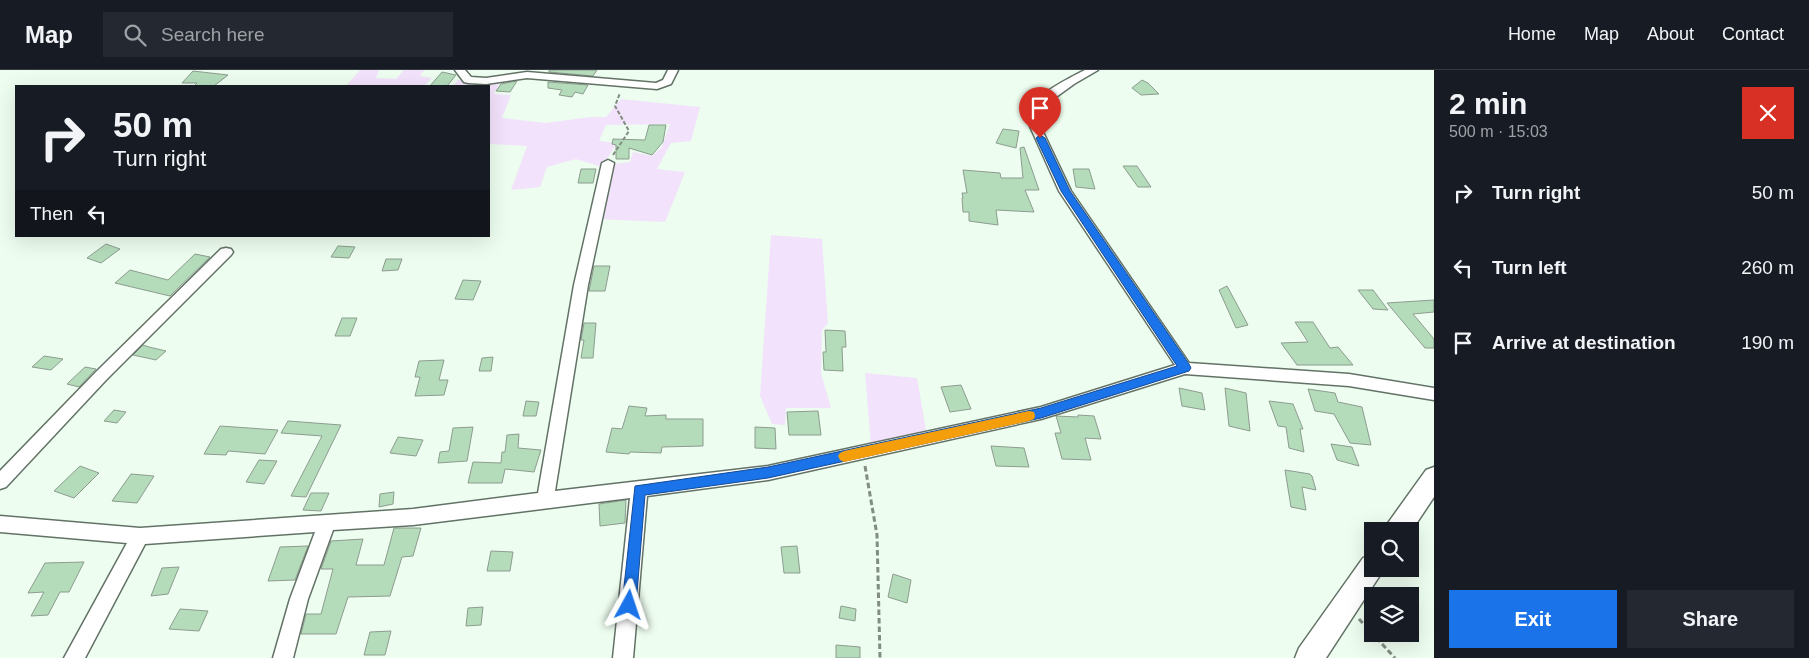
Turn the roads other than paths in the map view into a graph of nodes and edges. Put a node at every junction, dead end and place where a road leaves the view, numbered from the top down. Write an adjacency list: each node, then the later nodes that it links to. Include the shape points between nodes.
1 (460, 70): 2 (street, via 468,80 486,81 527,75 657,86 667,82)
2 (673, 70)
3 (1093, 70): 6 (street, via 1055,92 1029,113 1065,191)
4 (608, 163): 11 (street, via 581,285)
5 (226, 252): 9 (street)
6 (1185, 368): 7 (street, via 1349,380); 10 (street, via 1041,413 768,473)
7 (1434, 394)
8 (1434, 477): 12 (street)
9 (0, 482)
10 (639, 490): 11 (street); 19 (street)
11 (545, 500): 13 (street, via 413,517)
12 (1403, 522)
13 (327, 523): 15 (street); 18 (street)
14 (0, 524): 15 (street)
15 (140, 536): 17 (street)
16 (1365, 577): 20 (street)
17 (74, 658)
18 (283, 658)
19 (623, 658)
20 (1309, 658)

